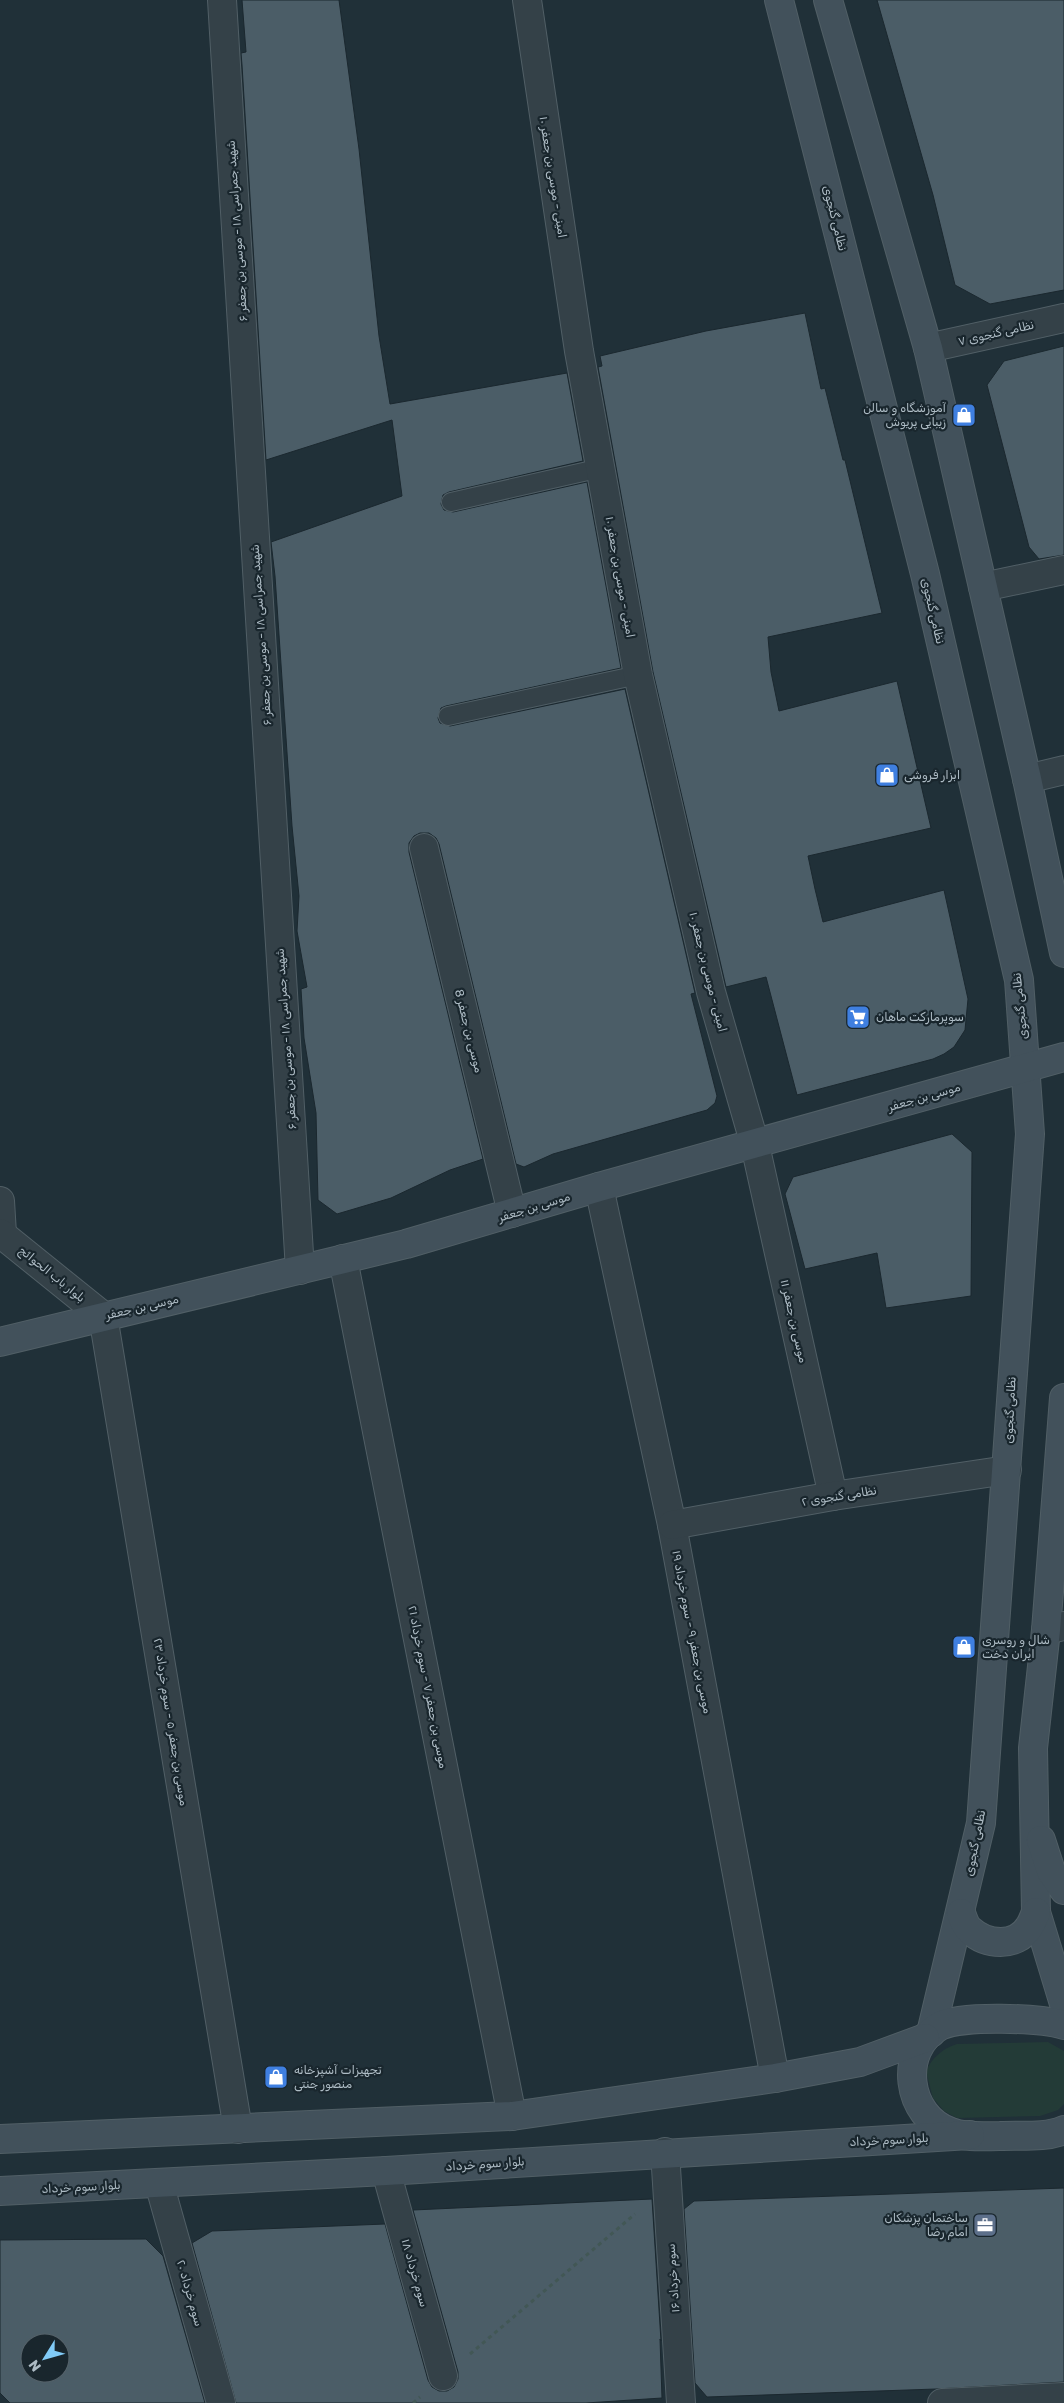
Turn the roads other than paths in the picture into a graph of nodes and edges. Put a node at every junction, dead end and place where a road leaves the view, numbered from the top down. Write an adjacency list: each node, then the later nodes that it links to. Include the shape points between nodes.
1 (222, 0): 25 (street, شهید جمراسی ۱۸ - موسی بن جعفر ۶)
2 (527, 0): 7 (street, امینی - موسی بن جعفر ۱۰, via 579,351)
3 (780, 0): 18 (street, نظامی گنجوی, via 936,622 1019,980)
4 (828, 0): 6 (street)
5 (1064, 318): 6 (street, نظامی گنجوی ۷)
6 (928, 348): 10 (street)
7 (600, 468): 8 (lane); 11 (street, امینی - موسی بن جعفر ۱۰)
8 (451, 502)
9 (1064, 570): 10 (street)
10 (983, 587): 14 (street)
11 (638, 675): 12 (lane); 19 (street, امینی - موسی بن جعفر ۱۰, via 711,992)
12 (448, 716)
13 (1064, 770): 14 (street)
14 (1027, 779): 16 (street)
15 (424, 848): 22 (street, موسی بن جعفر 8)
16 (1064, 952)
17 (1064, 1057): 18 (street, موسی بن جعفر)
18 (1026, 1068): 19 (street, موسی بن جعفر); 29 (street, نظامی گنجوی, via 1030,1134)
19 (755, 1145): 20 (street, موسی بن جعفر); 30 (street, موسی بن جعفر ۱۱)
20 (599, 1187): 22 (street, موسی بن جعفر); 31 (street, موسی بن جعفر ۹ - سوم خرداد ۱۹)
21 (0, 1200): 23 (street)
22 (512, 1213): 24 (street, موسی بن جعفر)
23 (1, 1234): 26 (street, بلوار باب الحوائج)
24 (343, 1259): 25 (street, موسی بن جعفر); 41 (street, موسی بن جعفر ۷ - سوم خرداد ۲۱)
25 (300, 1270): 26 (street, موسی بن جعفر)
26 (103, 1316): 27 (street, موسی بن جعفر); 42 (street, موسی بن جعفر ۵ - سوم خرداد ۲۳)
27 (0, 1342)
28 (1064, 1398): 32 (street)
29 (1007, 1470): 30 (street, نظامی گنجوی ۲); 35 (street, نظامی گنجوی, via 981,1823)
30 (833, 1496): 31 (street, نظامی گنجوی ۲)
31 (672, 1525): 40 (street, موسی بن جعفر ۹ - سوم خرداد ۱۹)
32 (1055, 1628): 33 (street, via 1033,1748)
33 (1034, 1817): 34 (street, via 1050,1871); 36 (street)
34 (1064, 1890)
35 (960, 1912): 36 (street, via 968,1928 982,1940 999,1943 1016,1939 1029,1928); 39 (street, نظامی گنجوی)
36 (1036, 1912): 37 (street)
37 (1064, 2004)
38 (1064, 2025): 39 (street, via 1048,2020 958,2020 940,2026)
39 (928, 2035): 40 (street, via 860,2062); 44 (street, نظامی گنجوی, via 916,2054 911,2073 913,2092 934,2123 951,2132)
40 (775, 2078): 41 (street)
41 (512, 2116): 42 (street)
42 (238, 2129): 45 (street)
43 (1060, 2133): 44 (street)
44 (970, 2135): 46 (street, بلوار سوم خرداد)
45 (0, 2139)
46 (665, 2152): 47 (street, بلوار سوم خرداد); 53 (street, سوم خرداد ۱۶)
47 (386, 2171): 48 (street, بلوار سوم خرداد); 50 (street, سوم خرداد ۱۸)
48 (159, 2183): 49 (street, بلوار سوم خرداد); 52 (street, سوم خرداد ۲۰)
49 (0, 2191)
50 (443, 2376)
51 (1064, 2397): 54 (street)
52 (221, 2403)
53 (682, 2403)
54 (942, 2403)

